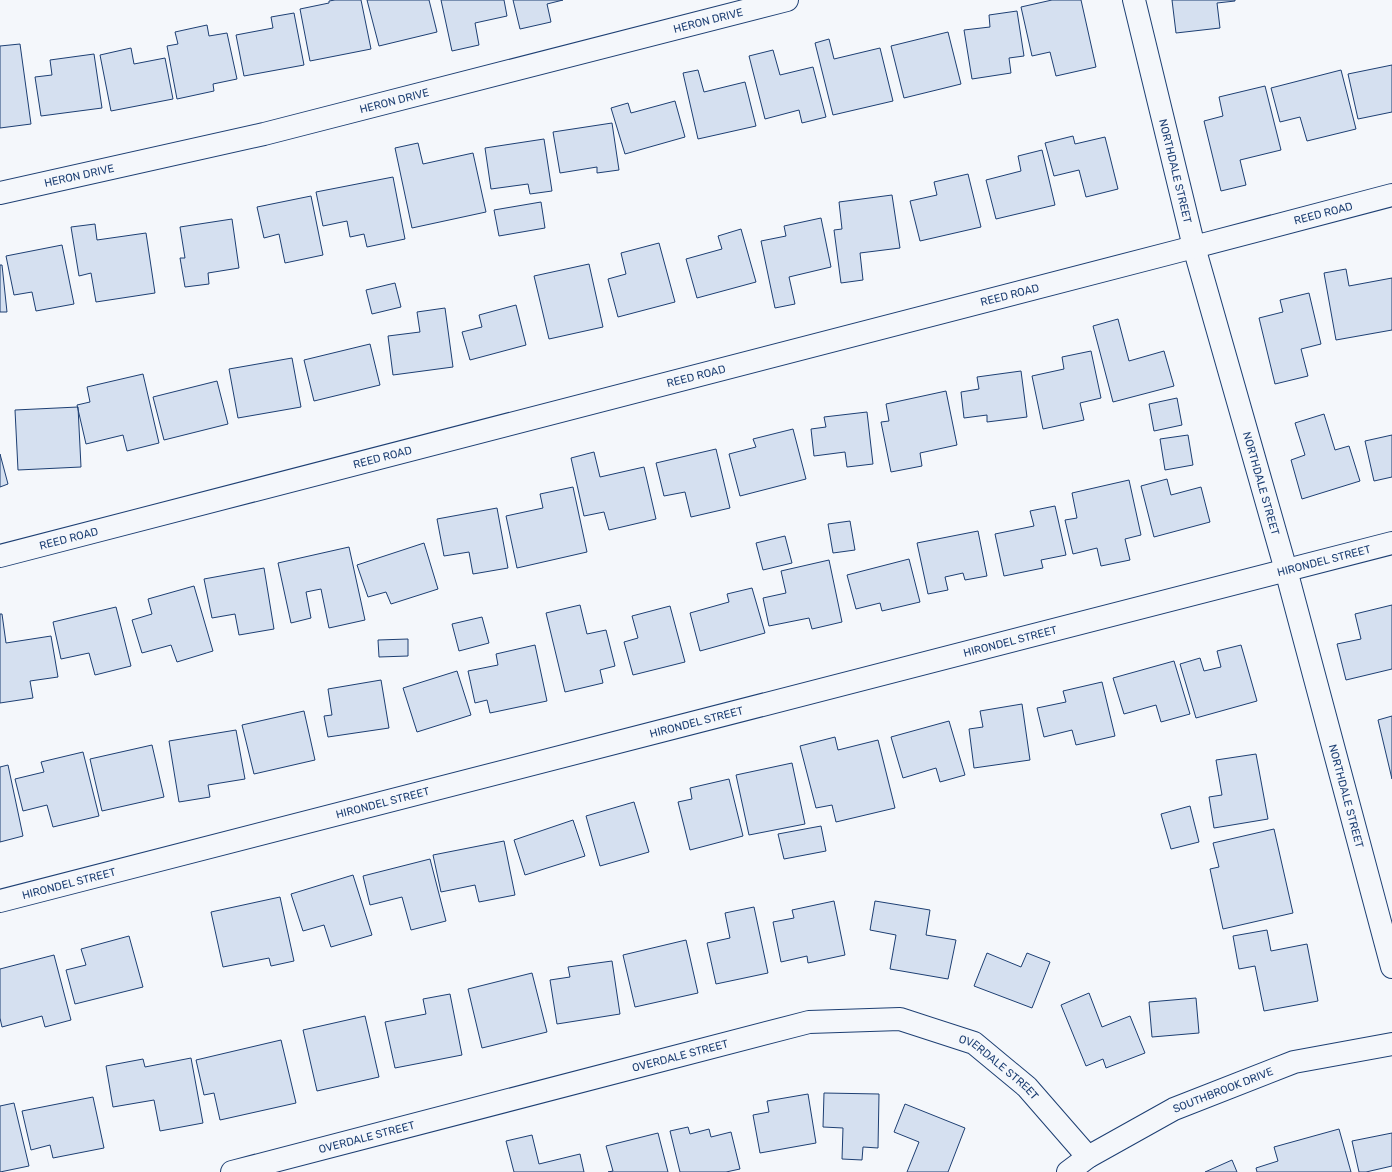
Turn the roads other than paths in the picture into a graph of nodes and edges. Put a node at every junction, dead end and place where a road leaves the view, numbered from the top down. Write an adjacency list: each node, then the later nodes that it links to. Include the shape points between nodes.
1 (787, 0): 3 (street, HERON DRIVE, via 264,134)
2 (1134, 0): 5 (street, NORTHDALE STREET)
3 (0, 193)
4 (1392, 194): 5 (street, REED ROAD)
5 (1194, 247): 7 (street, REED ROAD); 8 (street, NORTHDALE STREET)
6 (1392, 543): 8 (street, HIRONDEL STREET)
7 (0, 556)
8 (1286, 570): 9 (street, HIRONDEL STREET); 10 (street, NORTHDALE STREET)
9 (0, 901)
10 (1392, 967)
11 (1392, 1044): 12 (street, SOUTHBROOK DRIVE, via 1294,1062 1174,1109)
12 (1088, 1157): 13 (street, OVERDALE STREET, via 1027,1087 974,1043 900,1019 809,1022); 14 (street, SOUTHBROOK DRIVE)
13 (232, 1172)
14 (1068, 1172)

